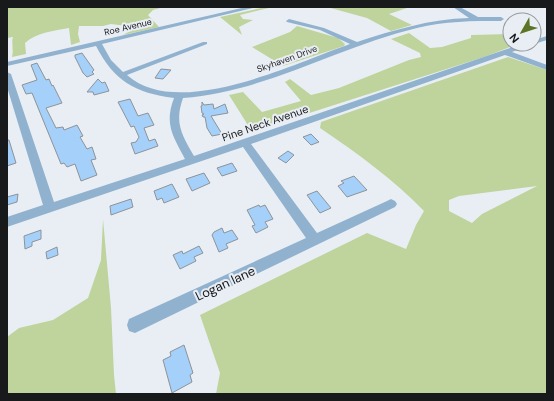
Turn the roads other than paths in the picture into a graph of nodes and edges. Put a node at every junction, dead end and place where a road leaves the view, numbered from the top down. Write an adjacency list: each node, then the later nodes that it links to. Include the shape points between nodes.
1 (254, 7): 6 (street, Roe Avenue)
2 (456, 7): 3 (street)
3 (476, 19): 4 (street, Skyhaven Drive); 8 (street, Skyhaven Drive, via 423,24)
4 (501, 19)
5 (289, 21): 8 (street, via 322,29)
6 (98, 43): 10 (street, Roe Avenue); 13 (street, Skyhaven Drive, via 109,64)
7 (205, 44): 13 (street)
8 (358, 45): 14 (street, Skyhaven Drive, via 232,89)
9 (507, 53): 11 (street); 15 (street, Pine Neck Avenue)
10 (7, 64)
11 (547, 68)
12 (7, 74): 18 (street)
13 (121, 75): 14 (street, Skyhaven Drive, via 141,88)
14 (179, 96): 16 (street, via 173,110 173,123)
15 (245, 143): 16 (street, Pine Neck Avenue); 20 (street)
16 (191, 160): 18 (street, Pine Neck Avenue)
17 (391, 204): 20 (street, Logan lane)
18 (50, 208): 19 (street, Pine Neck Avenue)
19 (7, 222)
20 (315, 240): 21 (street, Logan lane)
21 (135, 325)

